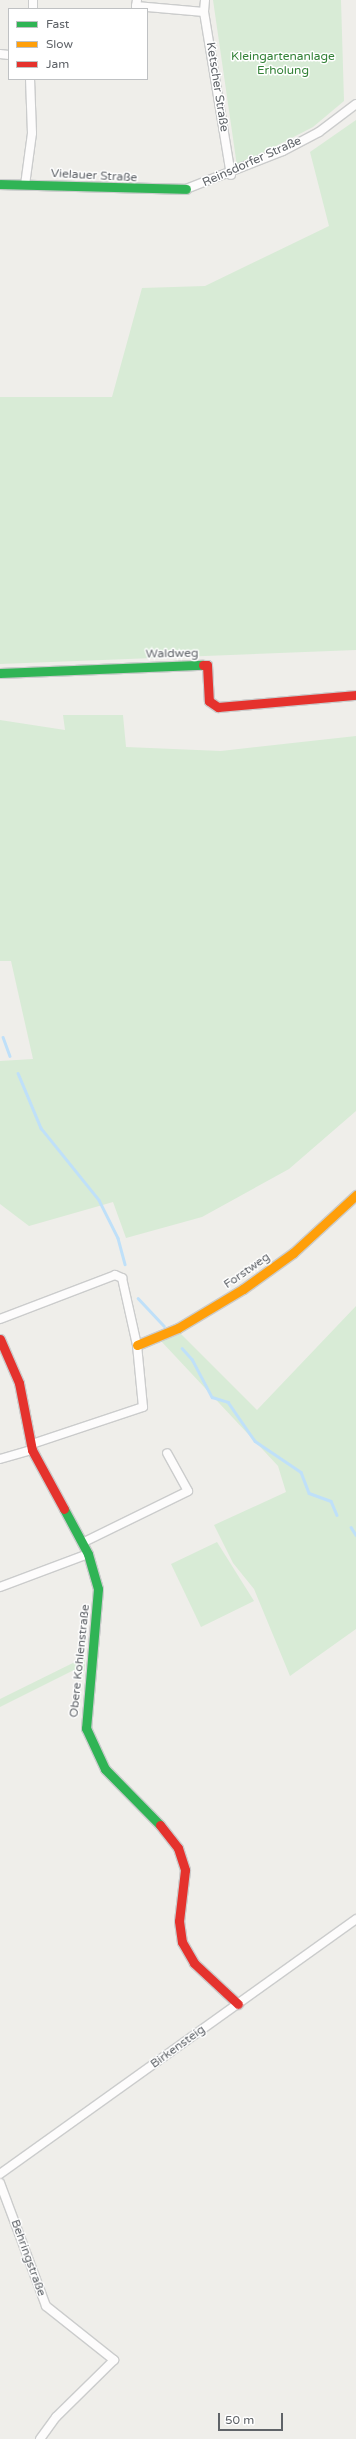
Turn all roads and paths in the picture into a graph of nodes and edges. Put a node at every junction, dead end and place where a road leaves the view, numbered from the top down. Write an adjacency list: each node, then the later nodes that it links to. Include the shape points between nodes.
1 (137, 0): 3 (street, via 136,6)
2 (205, 0): 3 (street, Ketscher Straße)
3 (204, 12): 6 (street, Ketscher Straße)
4 (30, 80): 8 (street, via 32,133)
5 (356, 104): 6 (street, Reinsdorfer Straße, via 319,132)
6 (231, 175): 9 (street, Reinsdorfer Straße)
7 (0, 184): 8 (street, Vielauer Straße)
8 (25, 185): 9 (street, Vielauer Straße)
9 (186, 189)
10 (0, 673): 11 (street, Waldweg, via 207,665 209,701 218,707)
11 (356, 695)
12 (356, 1195): 15 (street, Forstweg, via 293,1253 243,1289 178,1328)
13 (0, 1319): 15 (street, via 115,1276 122,1278)
14 (0, 1338): 16 (street, Obere Kohlenstraße, via 19,1383)
15 (137, 1345): 16 (street, via 143,1407)
16 (32, 1447): 18 (street); 19 (street, Obere Kohlenstraße)
17 (167, 1453): 19 (street, via 188,1491)
18 (0, 1459)
19 (82, 1543): 20 (street, Obere Kohlenstraße)
20 (88, 1554): 21 (street); 23 (street, Obere Kohlenstraße, via 98,1589 86,1728 105,1769 161,1826 178,1848 185,1870 180,1921 182,1942 194,1963)
21 (0, 1587)
22 (356, 1919): 23 (street, Birkensteig)
23 (238, 2004): 24 (street, Birkensteig)
24 (0, 2174)
25 (0, 2183): 26 (street, Behringstraße, via 46,2306 114,2360 56,2417)
26 (40, 2439)

